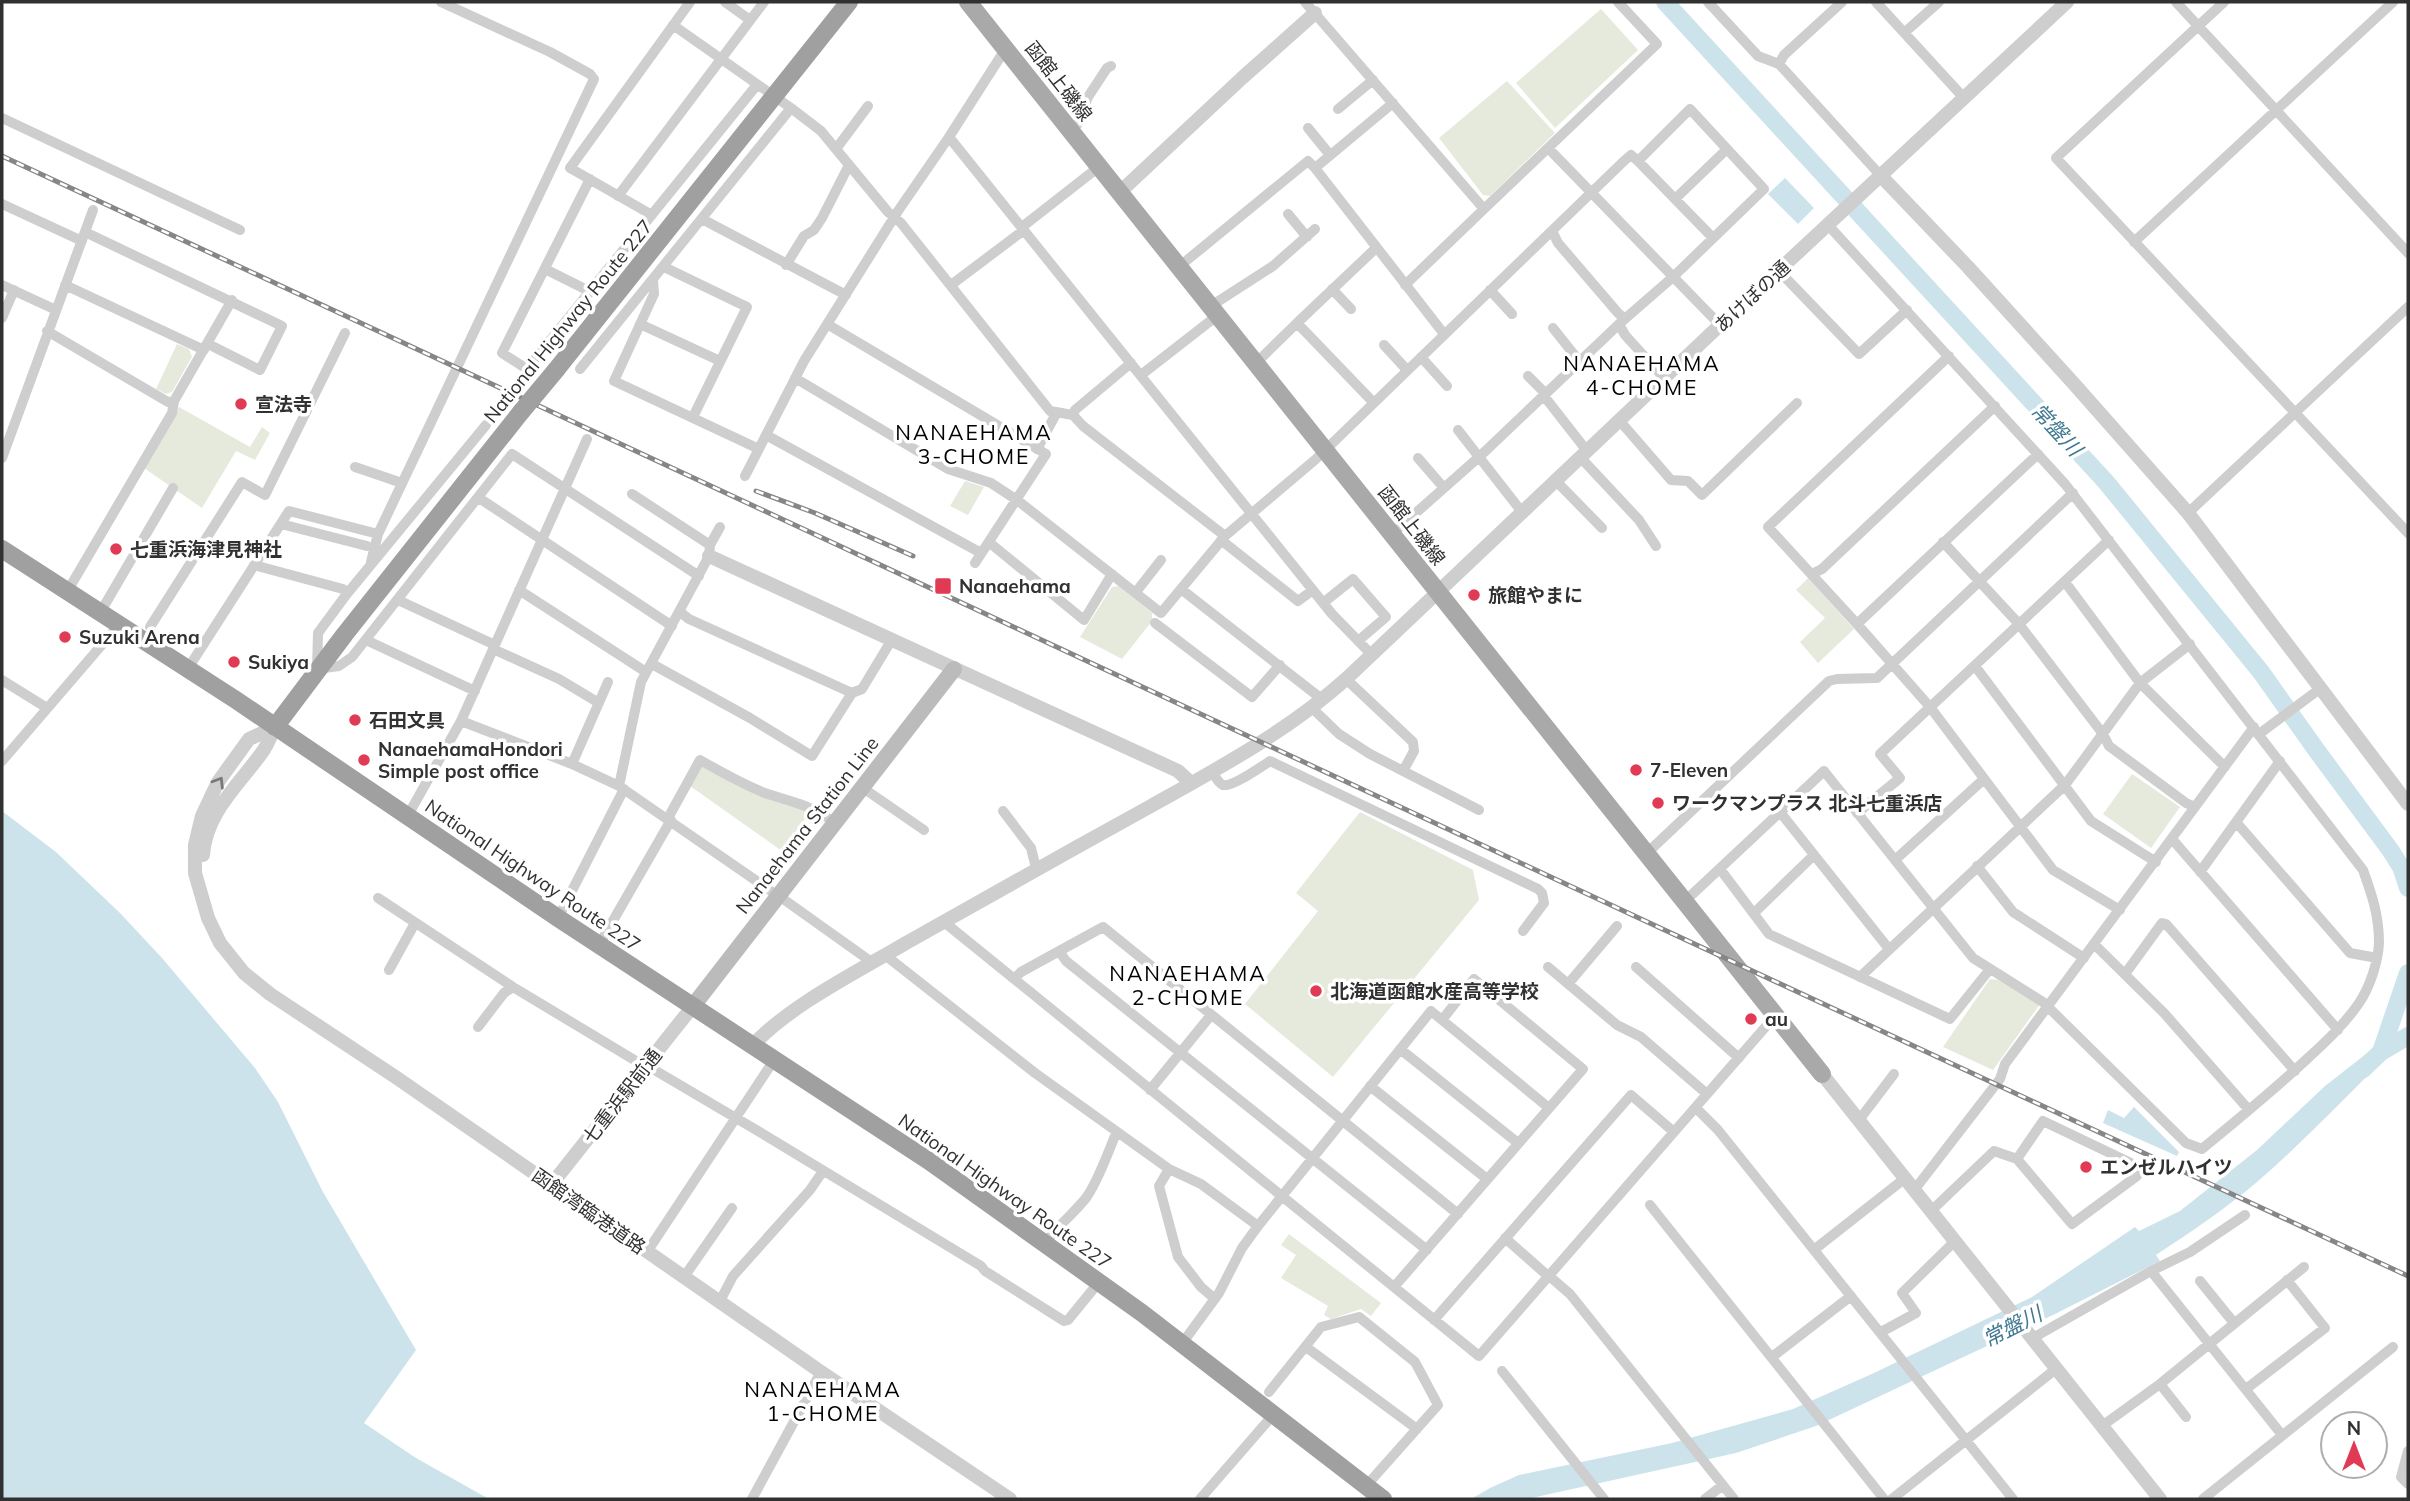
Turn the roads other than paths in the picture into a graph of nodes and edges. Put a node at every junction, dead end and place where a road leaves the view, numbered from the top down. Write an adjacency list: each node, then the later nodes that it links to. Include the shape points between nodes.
1 (441, 2): 142 (street, via 551,52 594,79)
2 (690, 2): 19 (street)
3 (725, 2): 18 (street)
4 (764, 2): 18 (street)
5 (849, 2): 28 (highway, National Highway Route 227)
6 (1305, 2): 17 (street)
7 (1618, 2): 40 (street, via 1657,44)
8 (1708, 2): 24 (street, via 1758,56)
9 (1842, 2): 24 (street)
10 (1876, 2): 21 (street)
11 (1939, 2): 21 (street)
12 (2067, 2): 29 (street, あけぼの通)
13 (2176, 2): 20 (street)
14 (2224, 2): 20 (street)
15 (2393, 2): 33 (street)
16 (971, 3): 22 (main road, 函館上磯線)
17 (1315, 13): 26 (street); 49 (street)
18 (750, 20): 23 (street)
19 (673, 25): 23 (street); 48 (street, via 570,168)
20 (2199, 26): 33 (street); 66 (street, via 2056,158)
21 (1904, 33): 29 (street)
22 (1006, 48): 38 (street); 45 (main road, 函館上磯線)
23 (720, 60): 27 (street); 51 (street)
24 (1779, 64): 47 (street)
25 (1111, 66): 36 (street, via 1088,97)
26 (1373, 80): 30 (street); 34 (street)
27 (757, 86): 28 (street); 57 (street)
28 (774, 96): 32 (street); 203 (highway, National Highway Route 227, bridge)
29 (1964, 98): 47 (street, あけぼの通)
30 (1393, 103): 42 (street); 55 (street)
31 (868, 106): 39 (street)
32 (791, 108): 39 (street); 59 (street)
33 (2276, 108): 66 (street); 68 (street)
34 (1338, 109)
35 (2, 118): 62 (street)
36 (1077, 125)
37 (1308, 128): 42 (street)
38 (949, 137): 58 (street); 61 (street)
39 (836, 149): 44 (street)
40 (1549, 149): 50 (street); 55 (street)
41 (1727, 149): 43 (street, via 1690,109); 52 (street); 65 (street, via 1764,189)
42 (1330, 155): 46 (street)
43 (1638, 161): 50 (street, via 1631,155); 52 (street)
44 (849, 165): 58 (street); 70 (street, via 822,218)
45 (1100, 166): 49 (main road, 函館上磯線); 61 (street)
46 (1315, 168): 67 (street); 69 (street, via 1308,161)
47 (1881, 176): 60 (street, あけぼの通); 152 (street)
48 (590, 179): 51 (street); 72 (street)
49 (1120, 192): 90 (main road, 函館上磯線)
50 (1591, 194): 63 (street); 74 (street)
51 (618, 196): 57 (street)
52 (1675, 199): 65 (street)
53 (2, 204): 64 (street)
54 (93, 209): 64 (street)
55 (1484, 209): 79 (street)
56 (1287, 214): 90 (street, via 1311,233)
57 (652, 215): 83 (street)
58 (894, 217): 78 (street); 84 (street)
59 (702, 219): 70 (street); 71 (street)
60 (1831, 222): 73 (street, あけぼの通); 89 (street)
61 (1023, 228): 78 (street); 108 (street)
62 (240, 230)
63 (1552, 231): 82 (street); 93 (street)
64 (83, 236): 77 (street); 85 (street)
65 (1713, 238): 74 (street)
66 (2134, 242): 123 (street)
67 (1376, 248): 79 (street); 80 (street)
68 (2408, 253)
69 (1186, 261)
70 (786, 265): 84 (street)
71 (664, 267): 75 (street); 106 (street, via 747,307)
72 (545, 269): 83 (street); 83 (street, via 502,353 527,369)
73 (1779, 271): 89 (street, via 1859,354); 97 (street, あけぼの通)
74 (1673, 277): 93 (street); 97 (street)
75 (653, 280): 95 (street, via 654,294); 110 (street)
76 (2, 285): 81 (street)
77 (65, 285): 88 (street); 103 (street)
78 (951, 285): 122 (street, via 1050,411)
79 (1405, 285): 101 (street)
80 (1332, 289): 87 (street); 94 (street)
81 (14, 290): 88 (street); 92 (street)
82 (1490, 290): 91 (street); 101 (street)
83 (591, 292)
84 (846, 295): 96 (street)
85 (232, 300): 103 (street); 103 (street, via 282,326 260,370)
86 (2408, 307): 123 (street)
87 (1351, 309)
88 (56, 310): 99 (street)
89 (1907, 310): 104 (street)
90 (1214, 311): 109 (main road, 函館上磯線); 112 (street)
91 (1513, 314)
92 (2, 318)
93 (1622, 321): 107 (street); 115 (street, via 1625,335)
94 (1297, 323): 109 (street); 119 (street)
95 (640, 324): 106 (street); 125 (street, via 614,381)
96 (828, 324): 114 (street); 132 (street)
97 (1720, 325): 115 (street, あけぼの通)
98 (1553, 328): 107 (street)
99 (47, 331): 118 (street, via 167,402); 137 (street)
100 (345, 333): 192 (street, via 265,495 242,482)
101 (1444, 334): 105 (street)
102 (1384, 345): 111 (street)
103 (206, 347): 118 (street)
104 (1949, 356): 121 (street); 172 (street, via 1768,527)
105 (1421, 357): 111 (street); 116 (street)
106 (720, 361): 125 (street)
107 (1580, 362): 117 (street)
108 (1131, 363): 112 (street); 124 (street)
109 (1256, 363): 133 (main road, 函館上磯線)
110 (580, 369)
111 (1407, 370): 119 (street)
112 (1140, 375): 151 (street)
113 (1528, 376): 117 (street)
114 (795, 379): 129 (street); 149 (street, via 948,469 992,483)
115 (1664, 379): 126 (street, あけぼの通)
116 (1447, 386)
117 (1545, 395): 134 (street); 136 (street)
118 (174, 401): 181 (street, via 172,412)
119 (1373, 402): 133 (street)
120 (1797, 403): 126 (street, via 1702,495 1688,481 1671,480)
121 (1995, 406): 135 (street); 172 (street)
122 (1057, 412): 124 (street); 132 (street)
123 (2295, 413): 152 (street); 156 (street)
124 (1073, 415): 159 (street)
125 (693, 417): 131 (street)
126 (1619, 420): 134 (street, あけぼの通)
127 (486, 425): 170 (street)
128 (1458, 430): 136 (street)
129 (766, 435): 131 (street); 163 (street, via 978,558)
130 (587, 439): 144 (street)
131 (759, 449): 140 (street)
132 (1037, 449): 149 (street, via 1046,454)
133 (1324, 449): 151 (street); 158 (main road, 函館上磯線)
134 (1584, 454): 141 (street, あけぼの通); 165 (street)
135 (2038, 454): 146 (street); 162 (street)
136 (1479, 457): 145 (street); 150 (street)
137 (2, 458)
138 (1418, 458): 145 (street)
139 (355, 467): 142 (street)
140 (745, 476)
141 (1556, 481): 150 (street, あけぼの通); 155 (street)
142 (402, 483): 157 (street)
143 (173, 488): 186 (street)
144 (565, 488): 148 (street, via 512,454); 160 (street); 173 (street)
145 (1444, 488): 158 (street)
146 (2073, 493): 161 (street); 174 (street)
147 (632, 494): 167 (street)
148 (479, 498): 160 (street); 183 (street)
149 (1017, 500): 163 (street); 171 (street)
150 (1522, 512): 180 (street, あけぼの通)
151 (1251, 513): 159 (street); 179 (street)
152 (2188, 513): 210 (street)
153 (281, 524): 157 (street, via 289,511); 164 (street); 169 (street)
154 (720, 527): 167 (street)
155 (1602, 528)
156 (2408, 533)
157 (378, 534): 170 (street)
158 (1392, 534): 180 (main road, 函館上磯線)
159 (1223, 538): 177 (street); 179 (street, via 1298,601)
160 (542, 539): 178 (street); 191 (street)
161 (2109, 540): 175 (street); 196 (street)
162 (1943, 542): 174 (street); 188 (street)
163 (990, 543): 171 (street, via 1084,620)
164 (367, 546)
165 (1656, 546)
166 (2, 549): 181 (highway)
167 (710, 551): 173 (street); 195 (street)
168 (1161, 560): 182 (street)
169 (254, 565): 176 (street); 205 (street)
170 (371, 565): 203 (street, via 318,633)
171 (1112, 574): 182 (street)
172 (1812, 574): 188 (street)
173 (699, 576): 185 (street)
174 (1980, 581): 189 (street); 199 (street)
175 (2064, 582): 189 (street); 209 (street)
176 (343, 589)
177 (1181, 589): 182 (street, via 1161,613); 200 (street)
178 (519, 590): 197 (street); 202 (street)
179 (1313, 590): 184 (street)
180 (1437, 591): 198 (street, あけぼの通); 245 (main road, 函館上磯線)
181 (67, 592): 186 (highway)
182 (1136, 593)
183 (398, 600): 193 (street); 197 (street)
184 (1323, 603): 194 (street); 194 (street, via 1353,579 1385,617)
185 (680, 612): 191 (street); 212 (street)
186 (100, 613): 190 (highway)
187 (1155, 623): 200 (street, via 1252,697)
188 (1857, 624): 199 (street)
189 (2019, 624): 201 (street); 220 (street)
190 (118, 626): 205 (highway); 216 (street)
191 (672, 626): 202 (street)
192 (150, 627)
193 (366, 640): 203 (street, via 339,666); 211 (street)
194 (1358, 640): 198 (street)
195 (891, 641): 204 (street); 212 (street, via 862,689)
196 (2190, 644): 209 (street); 219 (street)
197 (494, 647): 211 (street); 213 (street)
198 (1371, 654): 206 (street, あけぼの通)
199 (1893, 663): 215 (street); 245 (street, via 1877,678 1829,681)
200 (1280, 665): 214 (street)
201 (1975, 666): 215 (street); 229 (street)
202 (649, 668): 212 (street, via 734,708 812,756); 230 (street, via 638,689)
203 (317, 669): 218 (highway, National Highway Route 227)
204 (954, 669): 228 (street, via 1178,771); 231 (main road, Nanaehama Station Line)
205 (187, 670): 218 (highway)
206 (1346, 679): 214 (street, あけぼの通); 226 (street, via 1413,742 1414,751)
207 (2, 680): 216 (street)
208 (608, 682): 213 (street)
209 (2140, 683): 220 (street); 224 (street)
210 (2321, 688): 219 (street, via 2272,725); 232 (street)
211 (474, 691): 217 (street)
212 (852, 693)
213 (599, 703): 223 (street)
214 (1317, 704): 225 (street, あけぼの通); 226 (street, via 1339,734)
215 (1930, 707): 227 (street); 237 (street, via 1880,754 1900,778)
216 (47, 708): 221 (street)
217 (461, 721): 223 (street); 238 (street)
218 (275, 727): 238 (highway, National Highway Route 227); 314 (street, 函館湾臨港道路, via 265,749 229,792 210,825 203,849 202,893 220,943 270,994)
219 (2256, 730): 222 (street); 224 (street)
220 (2104, 734): 229 (street); 233 (street, via 2109,746)
221 (2, 761)
222 (2280, 761): 241 (street); 269 (street, via 2363,870 2376,905)
223 (572, 765): 230 (street)
224 (2225, 767): 233 (street)
225 (1212, 771): 228 (street, あけぼの通); 263 (street, via 1219,783 1232,784 1270,761 1538,889 1544,903)
226 (1403, 771): 234 (street)
227 (1984, 779): 242 (street); 247 (street)
228 (1191, 783): 260 (street, あけぼの通)
229 (2065, 785): 242 (street); 248 (street, via 2091,821)
230 (621, 787): 240 (street); 259 (street)
231 (863, 788): 243 (street); 253 (main road, Nanaehama Station Line)
232 (2408, 804)
233 (2195, 807): 244 (street)
234 (1479, 810)
235 (1003, 811): 249 (street, via 1031,848)
236 (1780, 812): 237 (street, via 1824,771); 246 (street); 251 (street)
237 (1857, 813): 247 (street)
238 (407, 817): 259 (highway, National Highway Route 227)
239 (828, 818): 240 (street, via 700,760)
240 (670, 819): 253 (street); 265 (street)
241 (2236, 822): 252 (street); 269 (street, via 2350,953)
242 (2021, 827): 250 (street); 257 (street, via 2053,870)
243 (924, 830)
244 (2172, 839): 248 (street); 252 (street)
245 (1646, 854): 255 (main road, 函館上磯線)
246 (1814, 855): 258 (street); 266 (street)
247 (1895, 860): 256 (street)
248 (2156, 862): 257 (street)
249 (1035, 864)
250 (1978, 866): 256 (street); 268 (street, via 2013,912)
251 (1720, 869): 255 (street); 258 (street)
252 (2200, 872): 286 (street)
253 (775, 893): 270 (street); 280 (main road, Nanaehama Station Line)
254 (378, 898): 261 (street)
255 (1684, 902): 283 (main road, 函館上磯線)
256 (1933, 908): 266 (street); 273 (street, via 1973,958)
257 (2120, 910): 264 (street)
258 (1754, 913): 276 (street, via 1769,934)
259 (558, 918): 265 (highway, National Highway Route 227)
260 (944, 922): 270 (street, あけぼの通); 277 (street)
261 (415, 923): 274 (street); 279 (street)
262 (1618, 926): 278 (street)
263 (1523, 931)
264 (2094, 944): 268 (street); 275 (street)
265 (599, 945): 280 (highway, National Highway Route 227)
266 (1889, 950): 276 (street)
267 (1059, 951): 277 (street); 282 (street, via 1103,927); 289 (street)
268 (2084, 958): 281 (street)
269 (2377, 958): 286 (street, via 2361,1001)
270 (879, 959): 287 (street, あけぼの通, via 805,1004); 305 (street)
271 (1548, 967): 278 (street)
272 (1636, 967): 290 (street)
273 (1990, 969): 276 (street, via 1950,1019); 281 (street)
274 (389, 970)
275 (2125, 974): 293 (street, via 2162,923 2166,924); 301 (street)
276 (1860, 977)
277 (1014, 979): 297 (street)
278 (1568, 984): 298 (street, via 1617,1025 1641,1037)
279 (513, 988): 285 (street); 292 (street)
280 (693, 1006): 287 (highway, National Highway Route 227); 292 (street, 七重浜駅前通)
281 (2048, 1006): 301 (street, via 2186,1143 2202,1149); 315 (street, via 2005,1064 2000,1079)
282 (1211, 1015): 289 (street); 303 (street)
283 (1775, 1016): 290 (street); 294 (main road, 函館上磯線)
284 (1442, 1020): 288 (street, via 1430,1011); 299 (street); 299 (street, via 1474,979 1583,1069)
285 (478, 1027)
286 (2338, 1030): 293 (street)
287 (752, 1046): 291 (highway, National Highway Route 227)
288 (1400, 1049): 296 (street); 307 (street)
289 (1180, 1052): 297 (street); 308 (street)
290 (1739, 1058): 298 (street)
291 (774, 1060): 302 (street); 325 (highway, National Highway Route 227)
292 (646, 1065): 302 (street); 314 (street, 七重浜駅前通)
293 (2295, 1071): 301 (street)
294 (1822, 1074): 304 (street)
295 (1894, 1074): 304 (street)
296 (1370, 1086): 303 (street); 312 (street)
297 (1150, 1090): 316 (street)
298 (1707, 1094): 300 (street)
299 (1549, 1108): 307 (street)
300 (1696, 1108): 306 (street); 326 (street)
301 (2249, 1110)
302 (734, 1117): 311 (street); 328 (street)
303 (1342, 1120): 308 (street); 320 (street)
304 (1859, 1120): 315 (street)
305 (1116, 1132): 310 (street); 325 (street, via 1085,1199)
306 (1674, 1132): 323 (street, via 1631,1094); 331 (street)
307 (1518, 1143): 312 (street)
308 (1311, 1159): 316 (street); 327 (street)
309 (2017, 1159): 309 (street, via 2072,1224 2137,1175 2135,1165 2043,1121); 319 (street, via 1994,1151)
310 (1169, 1169): 322 (street, via 1201,1184); 338 (street, via 1159,1186 1178,1257)
311 (822, 1171): 335 (street, via 1064,1321); 339 (street, via 733,1276)
312 (1488, 1179): 320 (street)
313 (1899, 1183): 326 (street)
314 (551, 1185): 328 (street, 函館湾臨港道路)
315 (1915, 1189): 319 (street)
316 (1281, 1197): 322 (street); 336 (street)
317 (1650, 1205): 348 (street)
318 (732, 1208): 332 (street)
319 (1931, 1211): 324 (street)
320 (1458, 1214): 327 (street)
321 (2245, 1215): 330 (street, via 2200,1246)
322 (1258, 1226): 338 (street)
323 (1505, 1238): 331 (street); 340 (street)
324 (1955, 1241): 342 (street, via 1902,1293 1916,1313); 343 (street)
325 (1045, 1243): 335 (highway, National Highway Route 227)
326 (1815, 1249): 337 (street)
327 (1427, 1250): 336 (street)
328 (647, 1252): 332 (street, 函館湾臨港道路)
329 (2304, 1267): 333 (street)
330 (2151, 1271): 343 (street); 344 (street)
331 (1548, 1276): 340 (street, via 1479,1356); 363 (street, via 1570,1294)
332 (684, 1277): 339 (street, 函館湾臨港道路)
333 (2287, 1280): 341 (street); 353 (street, via 2325,1328)
334 (2200, 1281): 341 (street)
335 (1099, 1282): 345 (highway, National Highway Route 227)
336 (1394, 1287): 340 (street)
337 (1851, 1296): 342 (street); 348 (street)
338 (1215, 1299): 345 (street)
339 (720, 1301): 351 (street, 函館湾臨港道路)
340 (1434, 1320)
341 (2234, 1323): 344 (street)
342 (1881, 1332): 360 (street)
343 (2030, 1334): 349 (street)
344 (2210, 1344): 352 (street); 353 (street)
345 (1181, 1345): 355 (highway, National Highway Route 227)
346 (2393, 1346): 359 (street)
347 (1306, 1347): 354 (street); 358 (street); 358 (street, via 1321,1326 1359,1317 1415,1362 1438,1405)
348 (1772, 1357): 372 (street)
349 (2057, 1368): 357 (street); 360 (street)
350 (1502, 1371): 369 (street)
351 (821, 1372): 365 (street); 366 (street, 函館湾臨港道路)
352 (2160, 1384): 356 (street); 357 (street)
353 (2246, 1389): 359 (street)
354 (1269, 1392)
355 (1273, 1415): 364 (highway, National Highway Route 227); 367 (street)
356 (2186, 1417)
357 (2102, 1426): 375 (street)
358 (1417, 1429): 364 (street)
359 (2282, 1435): 376 (street)
360 (1966, 1440): 373 (street); 374 (street)
361 (2408, 1451): 362 (street, via 2400,1477)
362 (2408, 1483)
363 (1723, 1485): 370 (street); 371 (street)
364 (1366, 1486): 368 (highway, National Highway Route 227)
365 (752, 1499)
366 (1010, 1499)
367 (1199, 1499)
368 (1383, 1499)
369 (1604, 1499)
370 (1705, 1499)
371 (1734, 1499)
372 (1884, 1499)
373 (1892, 1499)
374 (2013, 1499)
375 (2160, 1499)
376 (2203, 1499)

